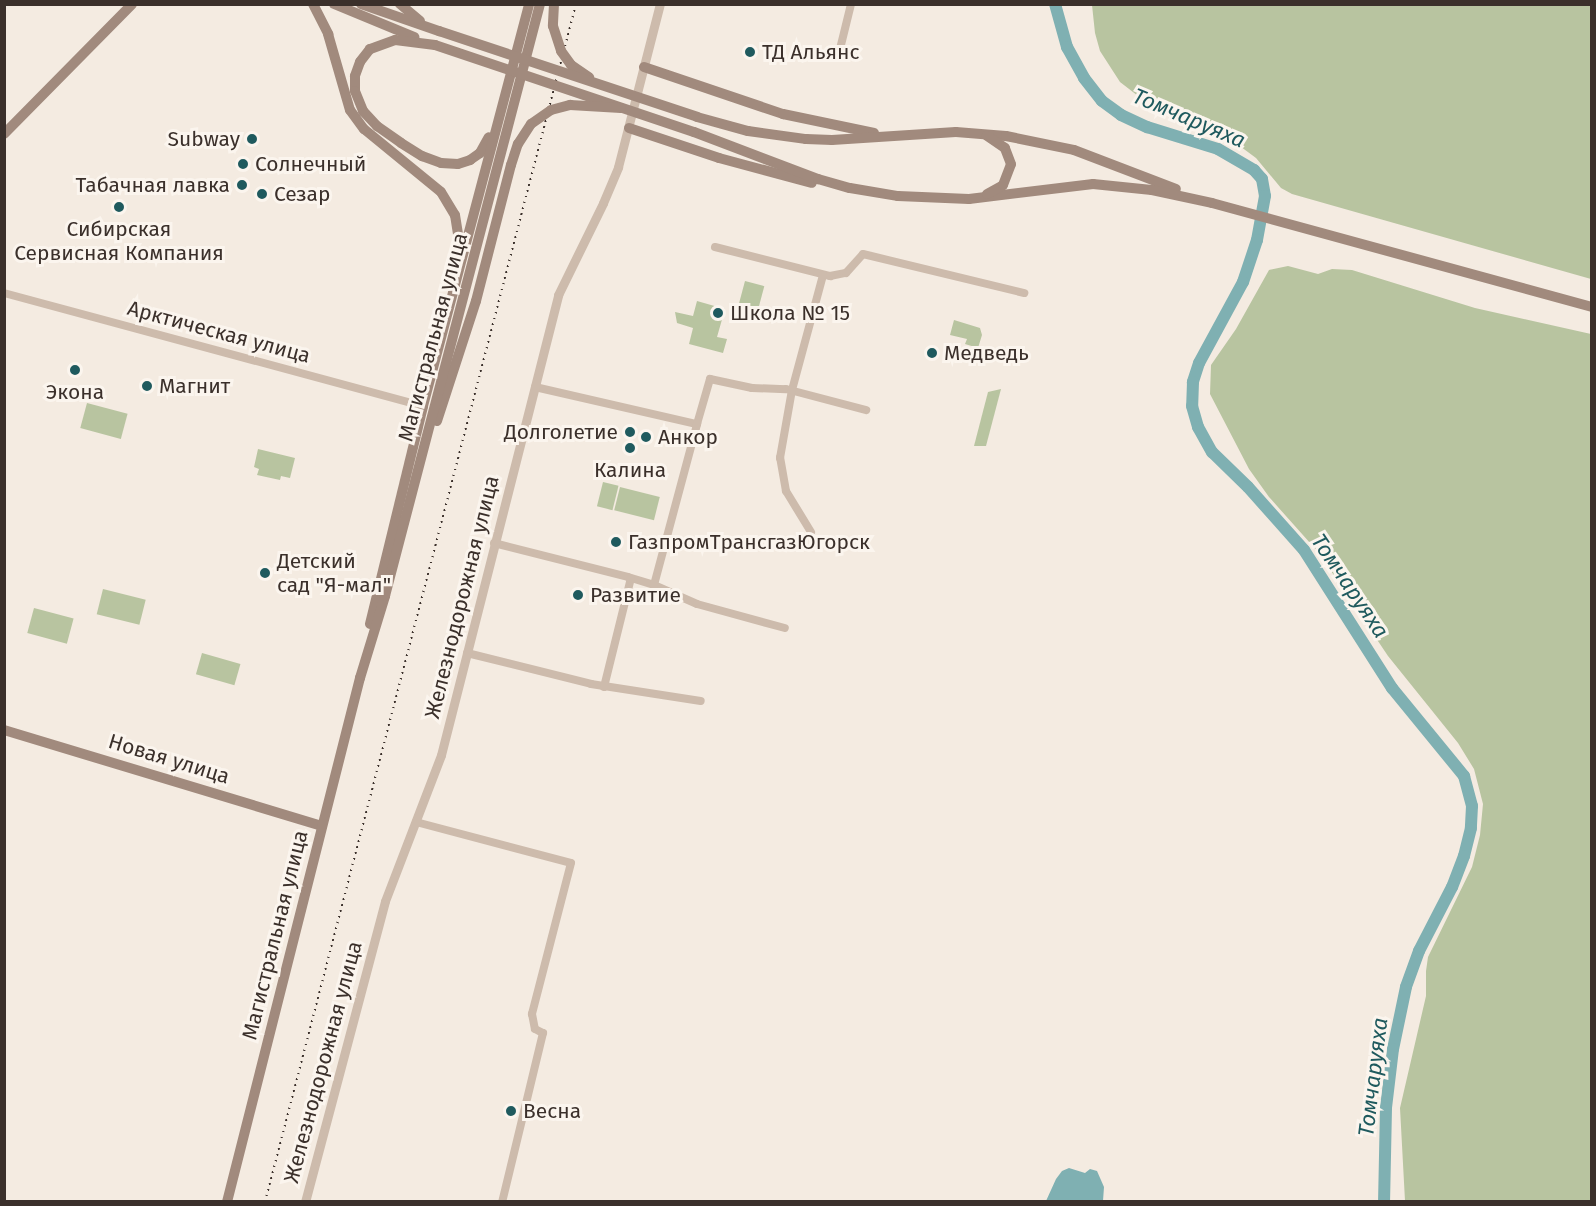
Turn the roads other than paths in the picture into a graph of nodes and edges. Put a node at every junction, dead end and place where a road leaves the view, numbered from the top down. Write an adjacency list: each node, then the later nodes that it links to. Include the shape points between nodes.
1 (132, 4): 20 (main road)
2 (313, 4): 27 (main road, via 324,24 343,92 356,119 432,182 452,207 460,238)
3 (334, 4): 12 (main road)
4 (361, 4): 11 (main road)
5 (400, 4): 11 (main road, via 410,15)
6 (527, 4): 15 (main road, Магистральная улица)
7 (540, 4): 38 (main road, Магистральная улица)
8 (554, 4): 16 (main road, bridge, via 553,26 566,58 577,70)
9 (660, 4): 14 (street, Железнодорожная улица)
10 (851, 4): 13 (street)
11 (439, 31): 16 (main road, bridge)
12 (435, 45): 15 (main road, via 395,40 378,44 363,56 355,76 355,91 363,111 389,135 422,156 448,164 475,157 489,139); 17 (main road, bridge)
13 (839, 53)
14 (644, 67): 18 (street, Железнодорожная улица); 21 (main road, via 783,114)
15 (509, 82): 27 (main road, Магистральная улица)
16 (616, 90): 21 (main road, bridge, via 748,131 806,139)
17 (621, 108): 22 (main road, bridge, via 818,179); 38 (main road, bridge, via 570,105 551,110 531,124 518,144 476,300)
18 (629, 128): 22 (main road, via 719,158 853,194); 31 (street, Железнодорожная улица, via 603,203 560,288)
19 (971, 132): 21 (main road); 23 (main road, via 999,142 1011,164 1000,188); 24 (main road, via 1074,150)
20 (4, 134)
21 (895, 136)
22 (898, 196): 23 (main road)
23 (969, 199): 24 (main road, via 1107,184)
24 (1212, 203): 30 (main road)
25 (715, 247): 26 (street)
26 (823, 274): 29 (street, via 846,273 863,254); 32 (street)
27 (456, 281): 33 (main road, Магистральная улица)
28 (4, 293): 33 (street, Арктическая улица)
29 (1024, 293)
30 (1592, 307)
31 (535, 387): 35 (street); 37 (street, Железнодорожная улица)
32 (792, 390): 34 (street); 35 (street, via 752,388 710,379); 36 (street, via 782,440 781,469 786,491)
33 (423, 406): 43 (main road, Магистральная улица, via 377,591)
34 (866, 410)
35 (697, 424): 40 (street)
36 (811, 532)
37 (494, 543): 39 (street); 42 (street, Железнодорожная улица)
38 (395, 559): 43 (main road, Магистральная улица)
39 (631, 578): 40 (street); 44 (street)
40 (654, 585): 41 (street, via 697,604)
41 (785, 628)
42 (466, 653): 44 (street); 47 (street, Железнодорожная улица, via 441,755)
43 (360, 678): 48 (main road, Магистральная улица)
44 (603, 687): 45 (street)
45 (701, 701)
46 (4, 730): 48 (main road, Новая улица)
47 (416, 822): 50 (street, Железнодорожная улица, via 376,931); 51 (street, via 571,863 532,1014 535,1029 543,1033)
48 (322, 826): 49 (main road, Магистральная улица)
49 (227, 1202)
50 (305, 1202)
51 (502, 1202)

